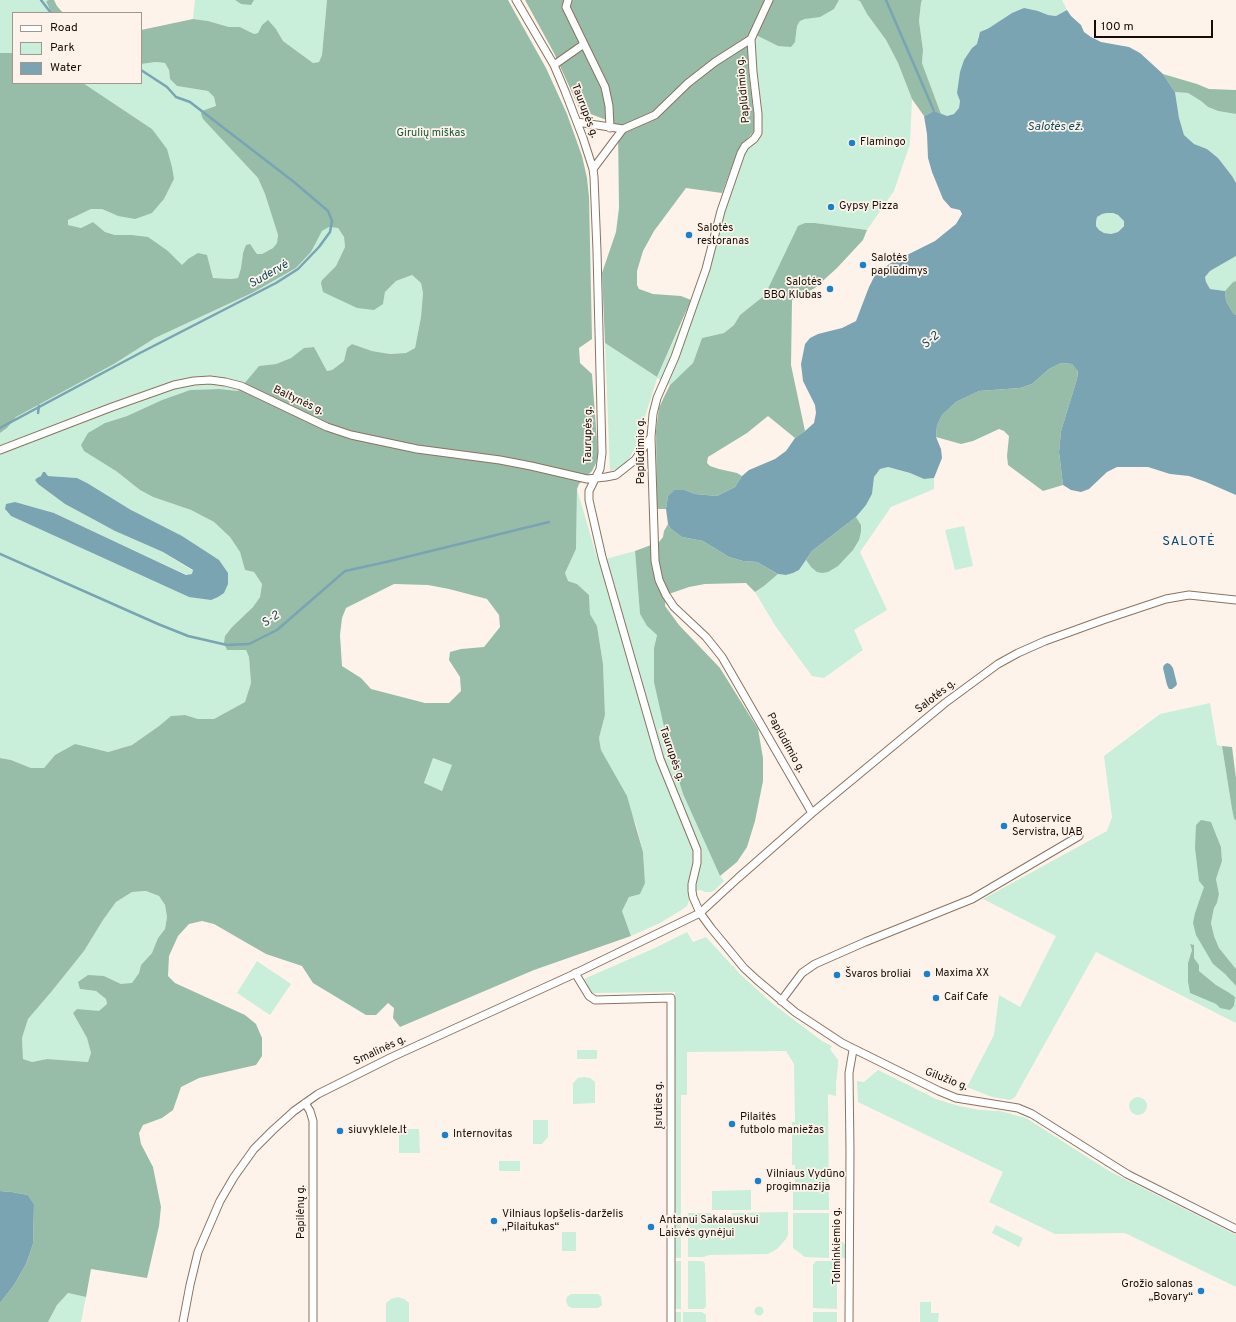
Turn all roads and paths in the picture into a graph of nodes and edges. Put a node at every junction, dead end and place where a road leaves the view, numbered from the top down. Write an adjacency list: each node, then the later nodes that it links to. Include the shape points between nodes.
1 (516, 0): 6 (street, Taurupės g.)
2 (568, 0): 5 (street, via 566,6)
3 (769, 0): 4 (street)
4 (751, 39): 9 (street, via 688,83 655,116); 11 (street, Paplūdimio g., via 758,133 741,153 721,211 706,269 675,357 657,398)
5 (584, 44): 6 (street); 8 (street, via 605,87)
6 (554, 66): 7 (street, Taurupės g.)
7 (577, 122): 8 (street); 10 (street, Taurupės g.)
8 (610, 128): 9 (street)
9 (623, 129): 10 (street)
10 (593, 169): 13 (street, Taurupės g., via 602,453 600,470)
11 (651, 437): 13 (street, Baltynės g., via 635,460 616,475); 15 (street, Paplūdimio g., via 655,561 659,580 674,607 706,637 722,657)
12 (0, 450): 13 (street, Baltynės g., via 166,388 210,380 240,386 327,427 365,439 532,466 579,478)
13 (595, 478): 17 (street, Taurupės g., via 589,491 594,526 660,760 697,850 692,891)
14 (1236, 600): 15 (street, Salotės g., via 1189,595 1166,599 1045,641 1018,653 998,664 945,703)
15 (812, 813): 17 (street, Salotės g.)
16 (1079, 836): 19 (street, via 972,899 815,964 802,973)
17 (700, 913): 18 (street, Smalinės g.); 19 (street, Gilužio g., via 744,968)
18 (575, 973): 21 (street, Smalinės g., via 392,1057 326,1089); 25 (street, Įsruties g., via 589,996 595,1000 671,998)
19 (780, 1001): 20 (street, Gilužio g.)
20 (853, 1050): 22 (street, Gilužio g., via 956,1098 1018,1108 1032,1114 1128,1174); 26 (street, Tolminkiemio g., via 849,1073)
21 (305, 1103): 23 (street, Smalinės g., via 254,1150 220,1202 198,1252); 24 (street, Papilėnų g., via 313,1121)
22 (1236, 1229)
23 (183, 1322)
24 (313, 1322)
25 (671, 1322)
26 (849, 1322)

